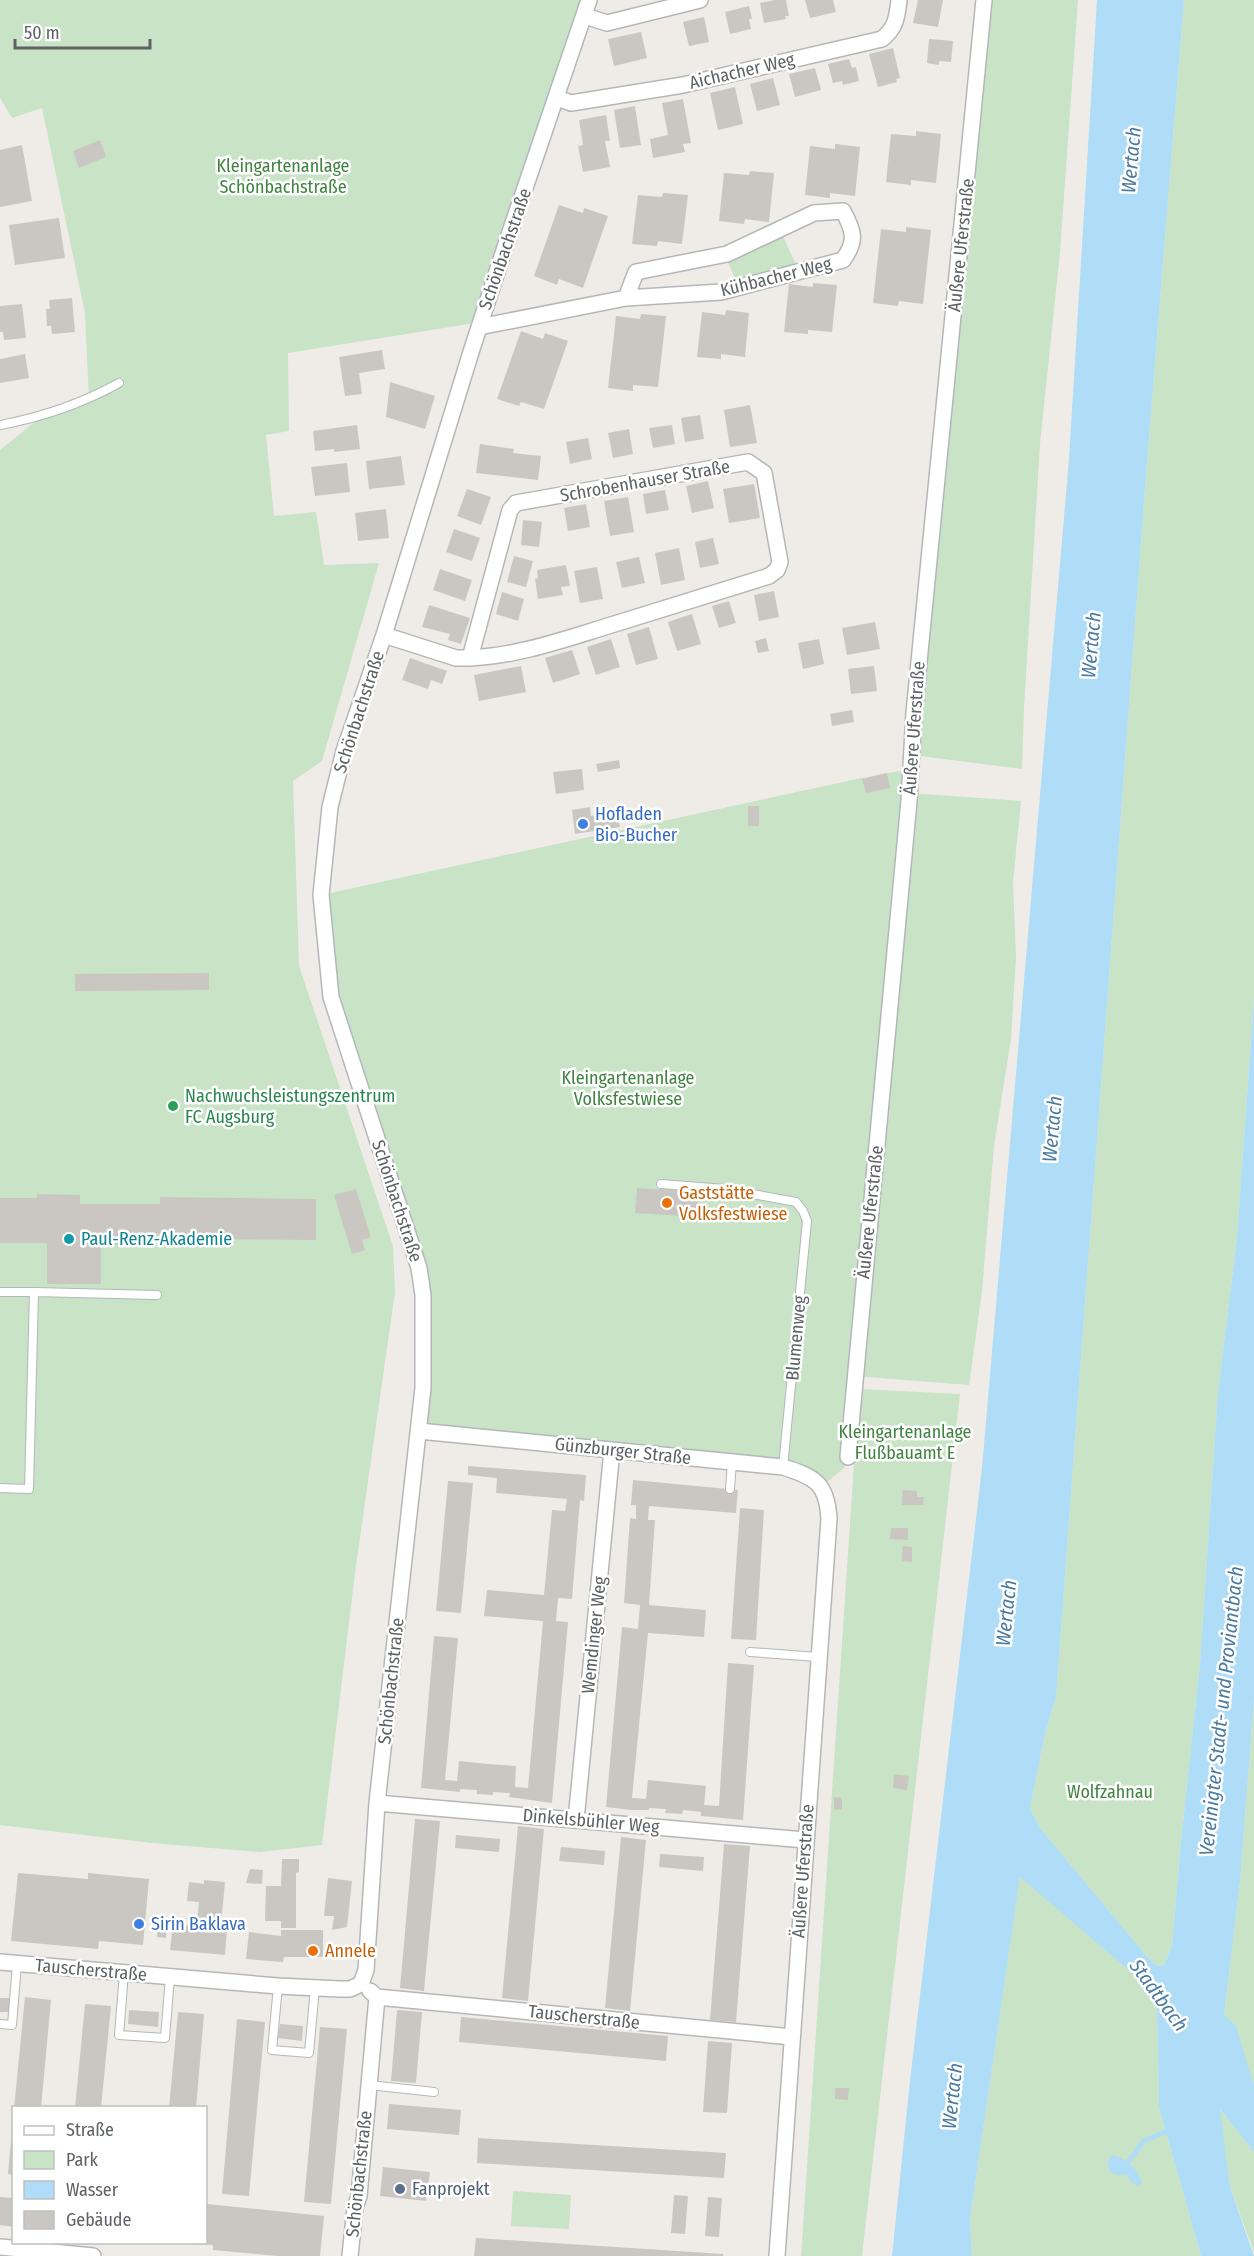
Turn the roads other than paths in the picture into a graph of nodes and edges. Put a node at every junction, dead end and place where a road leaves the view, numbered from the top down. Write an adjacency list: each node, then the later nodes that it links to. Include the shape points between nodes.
1 (589, 0): 5 (street, Schönbachstraße)
2 (700, 0): 5 (street, via 607,23)
3 (898, 0): 6 (street, Aichacher Weg, via 892,31 882,39 683,85 571,104)
4 (984, 0): 19 (street, Äußere Uferstraße, via 914,713)
5 (585, 16): 6 (street, Schönbachstraße)
6 (557, 99): 8 (street, Schönbachstraße)
7 (626, 298): 7 (street, Kühbacher Weg, via 721,292 843,260 852,247 852,228 843,211 814,213 727,254 636,272); 8 (street, Kühbacher Weg)
8 (479, 327): 11 (street, Schönbachstraße)
9 (119, 383): 10 (lane, via 90,400 41,417)
10 (0, 425)
11 (384, 635): 12 (street, Schrobenhauser Straße, via 456,658); 17 (street, Schönbachstraße, via 344,751 330,807 321,895 331,997 419,1268 423,1295 423,1388)
12 (470, 658): 12 (street, Schrobenhauser Straße, via 510,510 516,504 748,462 764,473 780,562 769,576 565,640 521,652)
13 (661, 1184): 21 (lane, Blumenweg, via 781,1199 796,1202 803,1211 807,1221)
14 (0, 1292): 15 (lane)
15 (34, 1292): 16 (lane); 23 (lane, via 29,1489)
16 (157, 1295)
17 (419, 1431): 18 (street, Günzburger Straße); 27 (street, Schönbachstraße)
18 (612, 1450): 20 (street, Günzburger Straße); 28 (street, Wemdinger Weg)
19 (848, 1457)
20 (732, 1462): 21 (street, Günzburger Straße); 24 (lane)
21 (783, 1467): 22 (street, Günzburger Straße, via 816,1479)
22 (821, 1487): 26 (street, Äußere Uferstraße, via 828,1502 829,1519)
23 (0, 1488)
24 (730, 1489)
25 (750, 1652): 26 (lane)
26 (818, 1657): 29 (street, Äußere Uferstraße)
27 (377, 1803): 28 (street, Dinkelsbühler Weg); 34 (street, Schönbachstraße, via 366,1970)
28 (576, 1820): 29 (street, Dinkelsbühler Weg)
29 (805, 1840): 39 (street, Äußere Uferstraße)
30 (0, 1962): 31 (street, Tauscherstraße)
31 (17, 1964): 32 (street, Tauscherstraße); 38 (lane, via 12,2025)
32 (124, 1973): 33 (street, Tauscherstraße); 33 (lane, via 119,2035 165,2038)
33 (170, 1977): 35 (street, Tauscherstraße)
34 (361, 1984): 36 (street, Tauscherstraße, via 350,1989); 37 (street)
35 (278, 1986): 36 (street, Tauscherstraße); 36 (lane, via 272,2050 309,2053)
36 (315, 1988)
37 (377, 1997): 39 (street, Tauscherstraße); 40 (street, Schönbachstraße)
38 (0, 2024)
39 (792, 2037): 45 (street, Äußere Uferstraße)
40 (369, 2085): 41 (lane); 44 (street, Schönbachstraße)
41 (434, 2092)
42 (0, 2247): 43 (street)
43 (93, 2256)
44 (350, 2256)
45 (777, 2256)

